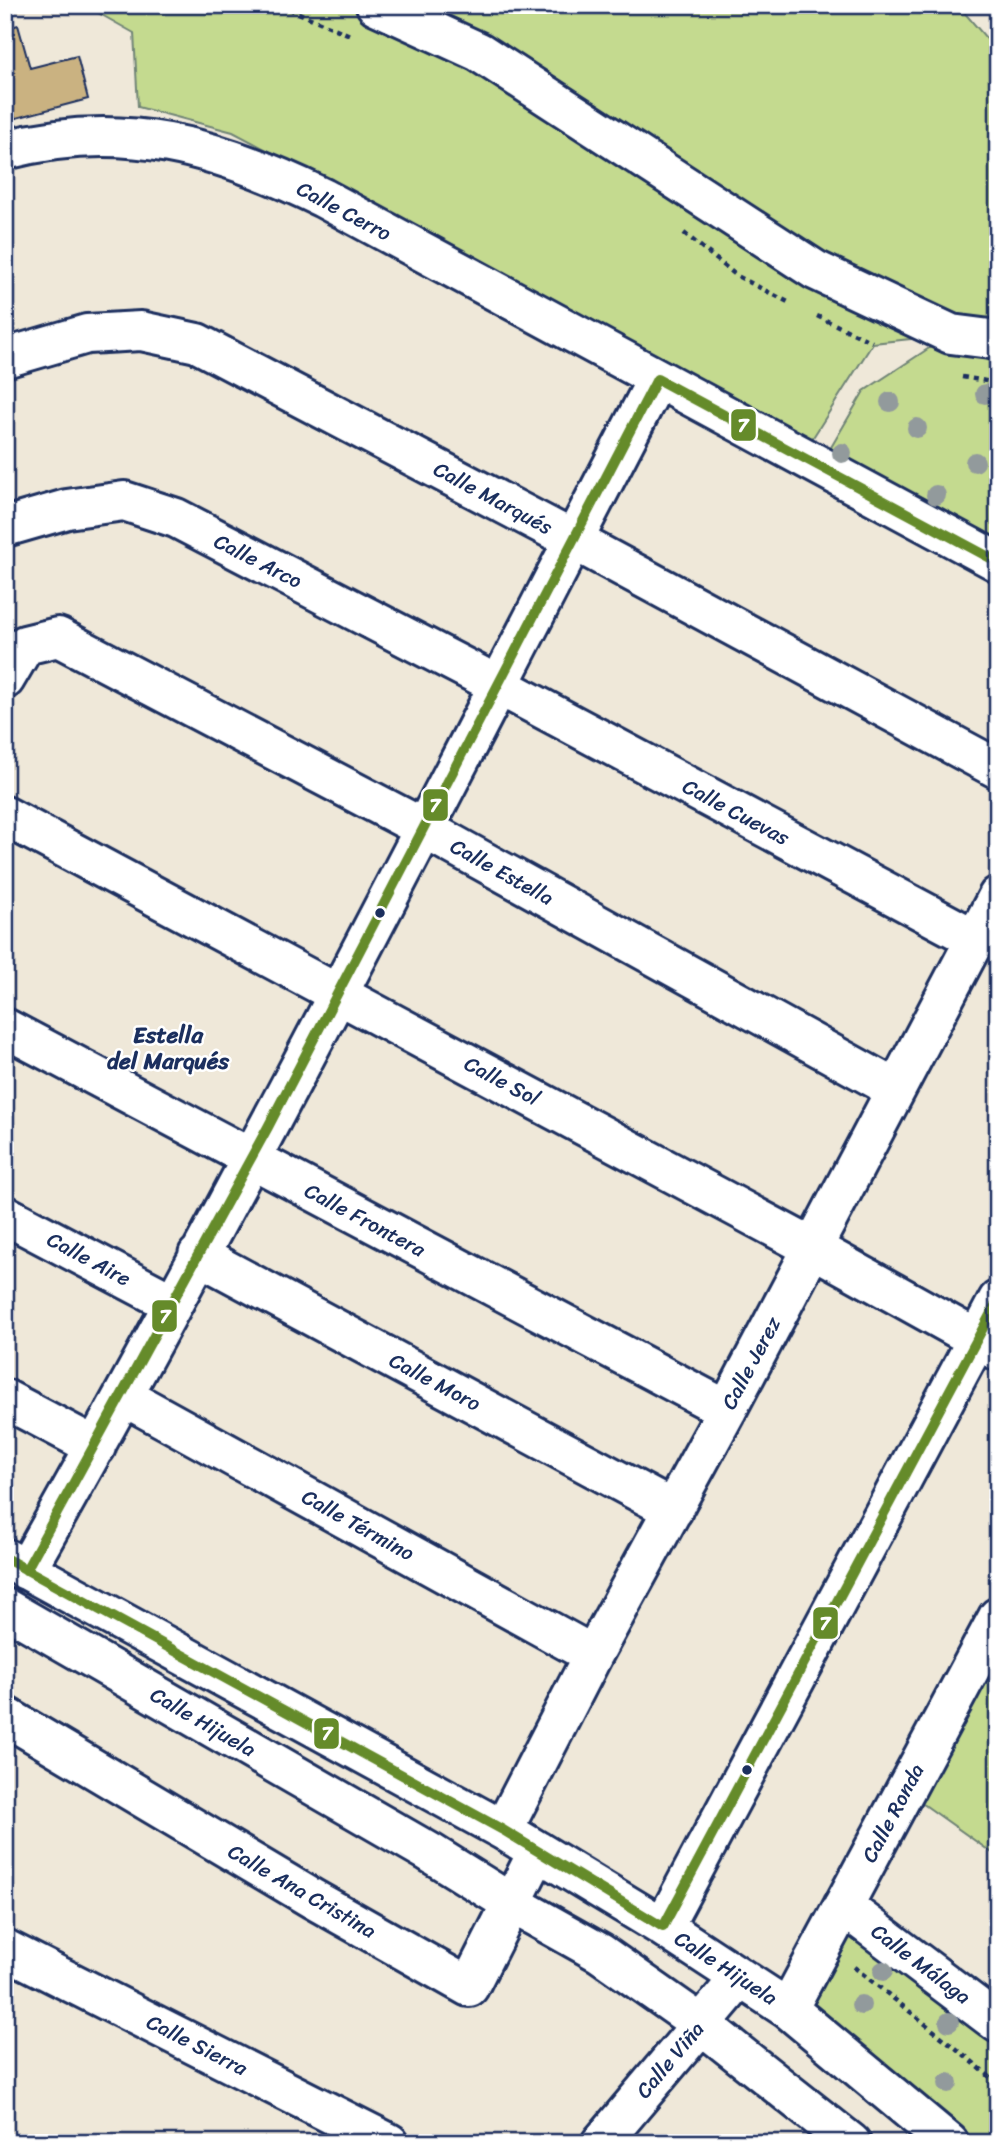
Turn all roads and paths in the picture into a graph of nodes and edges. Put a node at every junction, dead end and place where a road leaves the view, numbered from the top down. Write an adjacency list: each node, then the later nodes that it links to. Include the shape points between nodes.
1 (376, 5): 3 (street, via 479,52 815,270 951,334)
2 (5, 150): 5 (street, Calle Cerro, via 79,137 138,138 221,155 323,198)
3 (998, 340)
4 (5, 358): 7 (street, Calle Marqués, via 87,334 141,331 197,343)
5 (657, 379): 7 (street); 8 (street, Calle Cerro)
6 (5, 527): 10 (street, Calle Arco, via 67,509 124,501 176,518)
7 (573, 540): 10 (street); 11 (street, Calle Marqués)
8 (998, 562)
9 (5, 679): 13 (street, Calle Estella, via 25,645 58,637)
10 (498, 685): 13 (street); 15 (street, Calle Cuevas)
11 (998, 769)
12 (5, 816): 16 (street, Calle Sol)
13 (423, 828): 16 (street); 18 (street, Calle Estella)
14 (998, 896): 15 (street, Calle Jerez)
15 (975, 939): 18 (street, Calle Jerez)
16 (337, 993): 19 (street); 21 (street, Calle Sol)
17 (5, 1028): 19 (street, Calle Frontera)
18 (895, 1089): 21 (street, Calle Jerez)
19 (250, 1159): 22 (street); 28 (street, Calle Frontera)
20 (5, 1214): 24 (street, Calle Aire)
21 (811, 1247): 25 (street, Calle Sol); 28 (street, Calle Jerez)
22 (198, 1255): 24 (street); 30 (street, Calle Moro)
23 (998, 1300): 25 (street)
24 (173, 1303): 26 (street)
25 (987, 1345): 40 (street)
26 (123, 1395): 29 (street); 34 (street, Calle Término)
27 (5, 1399): 29 (street)
28 (727, 1410): 30 (street, Calle Jerez)
29 (96, 1447): 31 (street)
30 (673, 1510): 34 (street, Calle Jerez)
31 (16, 1564): 36 (street, Calle Hijuela)
32 (5, 1608): 38 (street, Calle Hijuela)
33 (998, 1617): 39 (street, Calle Ronda)
34 (593, 1655): 36 (street, Calle Jerez)
35 (5, 1716): 38 (street, Calle Ana Cristina, via 468,1987)
36 (503, 1830): 37 (street, Calle Hijuela)
37 (538, 1851): 38 (street, Calle Ana Cristina); 40 (street, Calle Hijuela)
38 (511, 1903): 46 (street, Calle Hijuela, via 600,1953)
39 (843, 1906): 41 (street, Calle Ronda); 45 (street, Calle Málaga)
40 (663, 1927): 43 (street, Calle Hijuela)
41 (823, 1943): 44 (street, Calle Ronda); 47 (path)
42 (5, 1949): 48 (street, Calle Sierra)
43 (740, 1978): 44 (street, Calle Hijuela); 46 (street, Calle Viña)
44 (788, 2009): 51 (street, Calle Hijuela)
45 (998, 2023)
46 (701, 2024): 49 (street, Calle Viña); 50 (street, Calle Hijuela)
47 (998, 2084)
48 (389, 2143)
49 (601, 2143)
50 (851, 2143)
51 (949, 2143)

